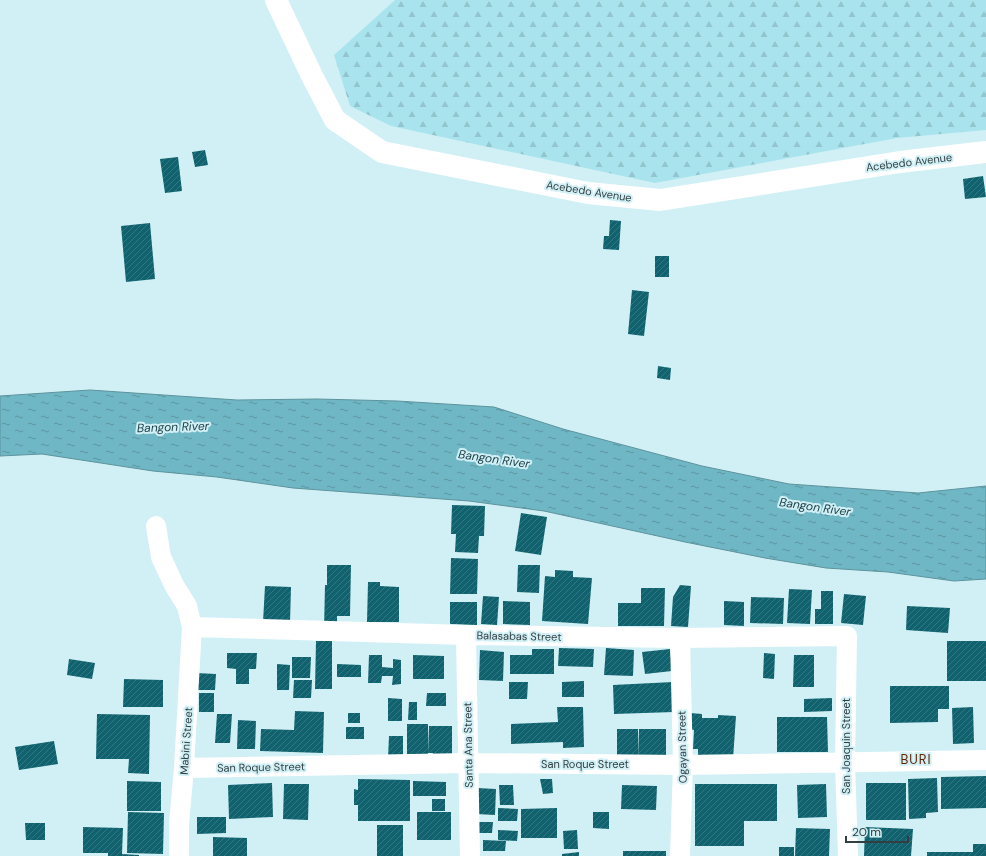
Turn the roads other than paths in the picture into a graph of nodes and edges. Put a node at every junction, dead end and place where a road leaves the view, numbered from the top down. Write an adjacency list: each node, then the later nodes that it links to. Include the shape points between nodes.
1 (276, 0): 2 (street, Acebedo Avenue, via 336,120 382,152 588,193 660,200 900,162)
2 (986, 152)
3 (156, 526): 4 (street, Mabini Street, via 161,557 187,606)
4 (192, 627): 5 (street, Balasabas Street); 12 (street, Mabini Street)
5 (466, 635): 7 (street, Balasabas Street); 10 (street, Santa Ana Street)
6 (847, 636): 7 (street, Balasabas Street); 9 (street, San Joaquin Street)
7 (680, 638): 11 (street, Ogayan Street)
8 (986, 760): 9 (street, San Roque Street)
9 (845, 762): 11 (street, San Roque Street); 16 (street, San Joaquin Street)
10 (468, 764): 11 (street, San Roque Street); 12 (street, San Roque Street); 14 (street, Santa Ana Street)
11 (683, 765): 15 (street, Ogayan Street)
12 (184, 768): 13 (street, Mabini Street)
13 (179, 856)
14 (470, 856)
15 (680, 856)
16 (848, 856)

